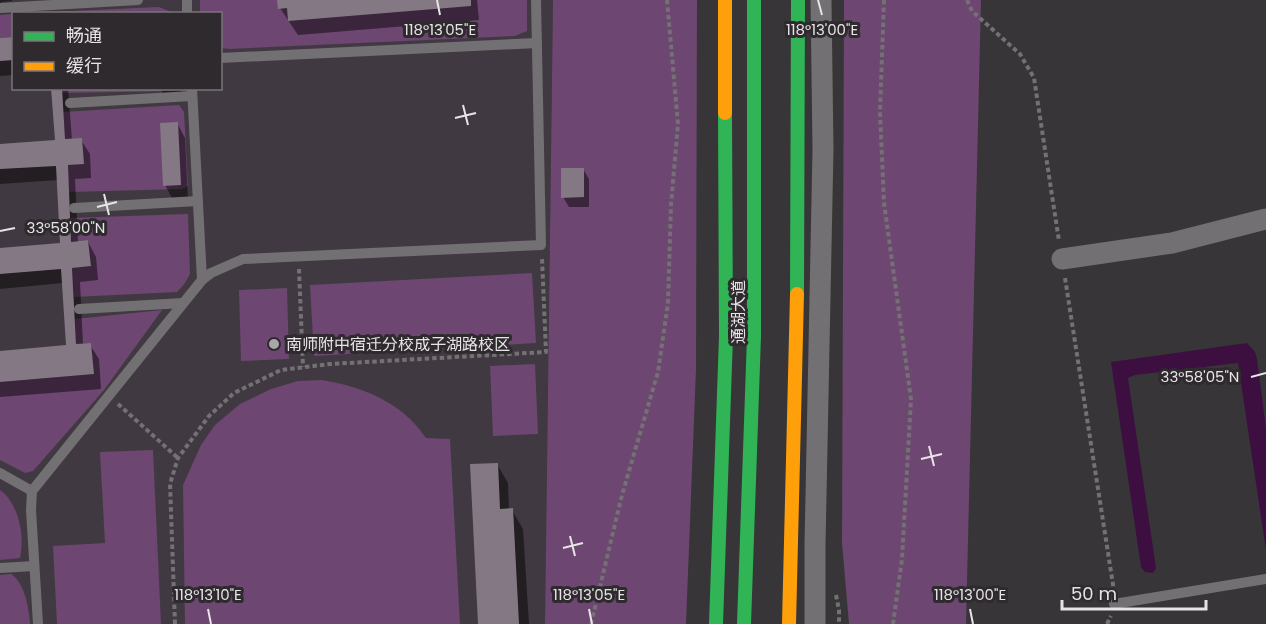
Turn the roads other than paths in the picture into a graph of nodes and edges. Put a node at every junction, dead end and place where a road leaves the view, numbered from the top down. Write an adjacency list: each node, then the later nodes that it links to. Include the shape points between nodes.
1 (138, 0): 7 (lane)
2 (536, 0): 8 (lane)
3 (725, 0): 26 (main road, via 726,336)
4 (754, 0): 27 (main road, 通湖大道, via 754,336)
5 (798, 0): 28 (main road, via 799,148)
6 (821, 0): 29 (street, via 824,150)
7 (0, 8)
8 (537, 43): 9 (lane); 16 (lane, via 542,245 243,259)
9 (222, 58)
10 (192, 92): 11 (lane); 12 (lane)
11 (70, 103)
12 (198, 201): 13 (lane); 16 (lane)
13 (74, 208)
14 (1266, 219): 15 (street, via 1172,243)
15 (1062, 259)
16 (202, 280): 17 (lane)
17 (183, 303): 18 (lane); 20 (lane)
18 (79, 309)
19 (0, 473): 20 (lane)
20 (32, 491): 21 (lane)
21 (34, 566): 22 (lane); 25 (lane)
22 (0, 568)
23 (1266, 579): 24 (lane)
24 (1114, 604)
25 (38, 624)
26 (716, 624)
27 (744, 624)
28 (789, 624)
29 (815, 624)

